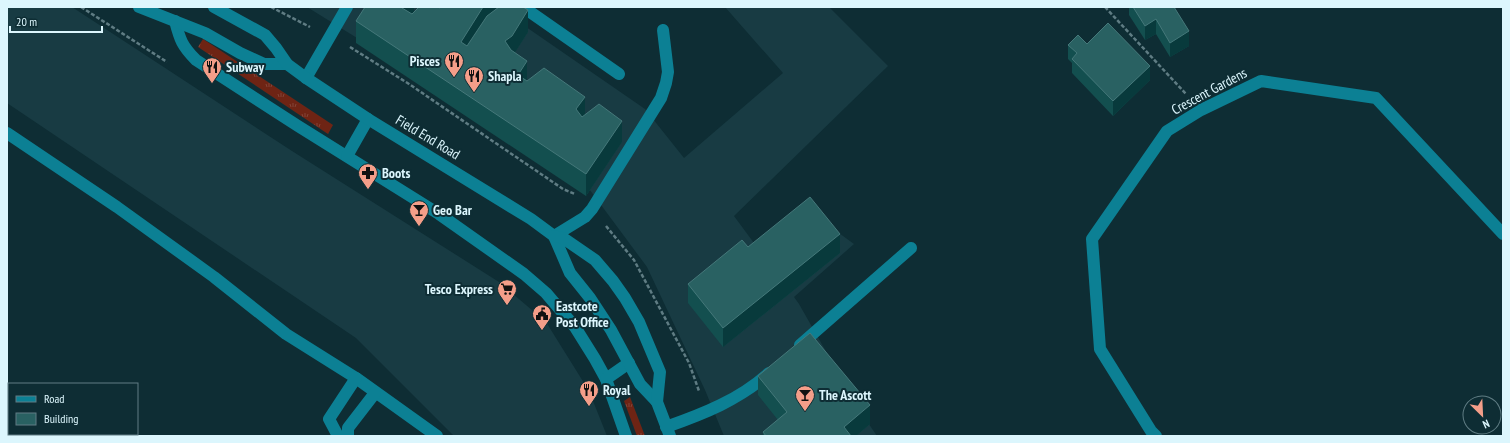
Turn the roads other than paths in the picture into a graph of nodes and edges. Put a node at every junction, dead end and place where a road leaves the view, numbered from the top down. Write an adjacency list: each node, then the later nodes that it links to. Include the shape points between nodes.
1 (139, 7): 5 (street)
2 (214, 7): 7 (street, Field End Road, via 265,35)
3 (347, 7): 9 (street)
4 (523, 7): 8 (street)
5 (175, 21): 7 (street, via 205,33 264,64); 12 (street, via 185,48 196,60)
6 (663, 30): 14 (street, via 668,72 661,98 592,209 585,217)
7 (287, 64): 9 (street, Field End Road)
8 (619, 74)
9 (306, 78): 10 (street, Field End Road)
10 (368, 119): 12 (street); 14 (street, Field End Road, via 525,215)
11 (7, 134): 19 (street, via 117,207 214,277 286,334)
12 (347, 156): 20 (street, via 439,214 524,274 546,293 571,321)
13 (1503, 234): 28 (street, Crescent Gardens, via 1376,98 1261,80 1201,110 1167,131 1092,239 1100,349)
14 (554, 236): 17 (street, Field End Road, via 570,273 596,307); 22 (street, Field End Road, via 563,238 595,260 625,298 639,322 660,372)
15 (911, 248): 16 (street)
16 (793, 352)
17 (629, 363): 20 (street); 22 (street, Field End Road, via 640,384)
18 (776, 366): 23 (street, via 755,386)
19 (356, 378): 21 (street); 24 (street, via 330,419)
20 (606, 378): 27 (street)
21 (375, 392): 25 (street, via 348,428); 26 (street)
22 (657, 402): 23 (street, Field End Road)
23 (668, 432)
24 (338, 436)
25 (348, 436)
26 (437, 436)
27 (626, 436)
28 (1156, 436)

